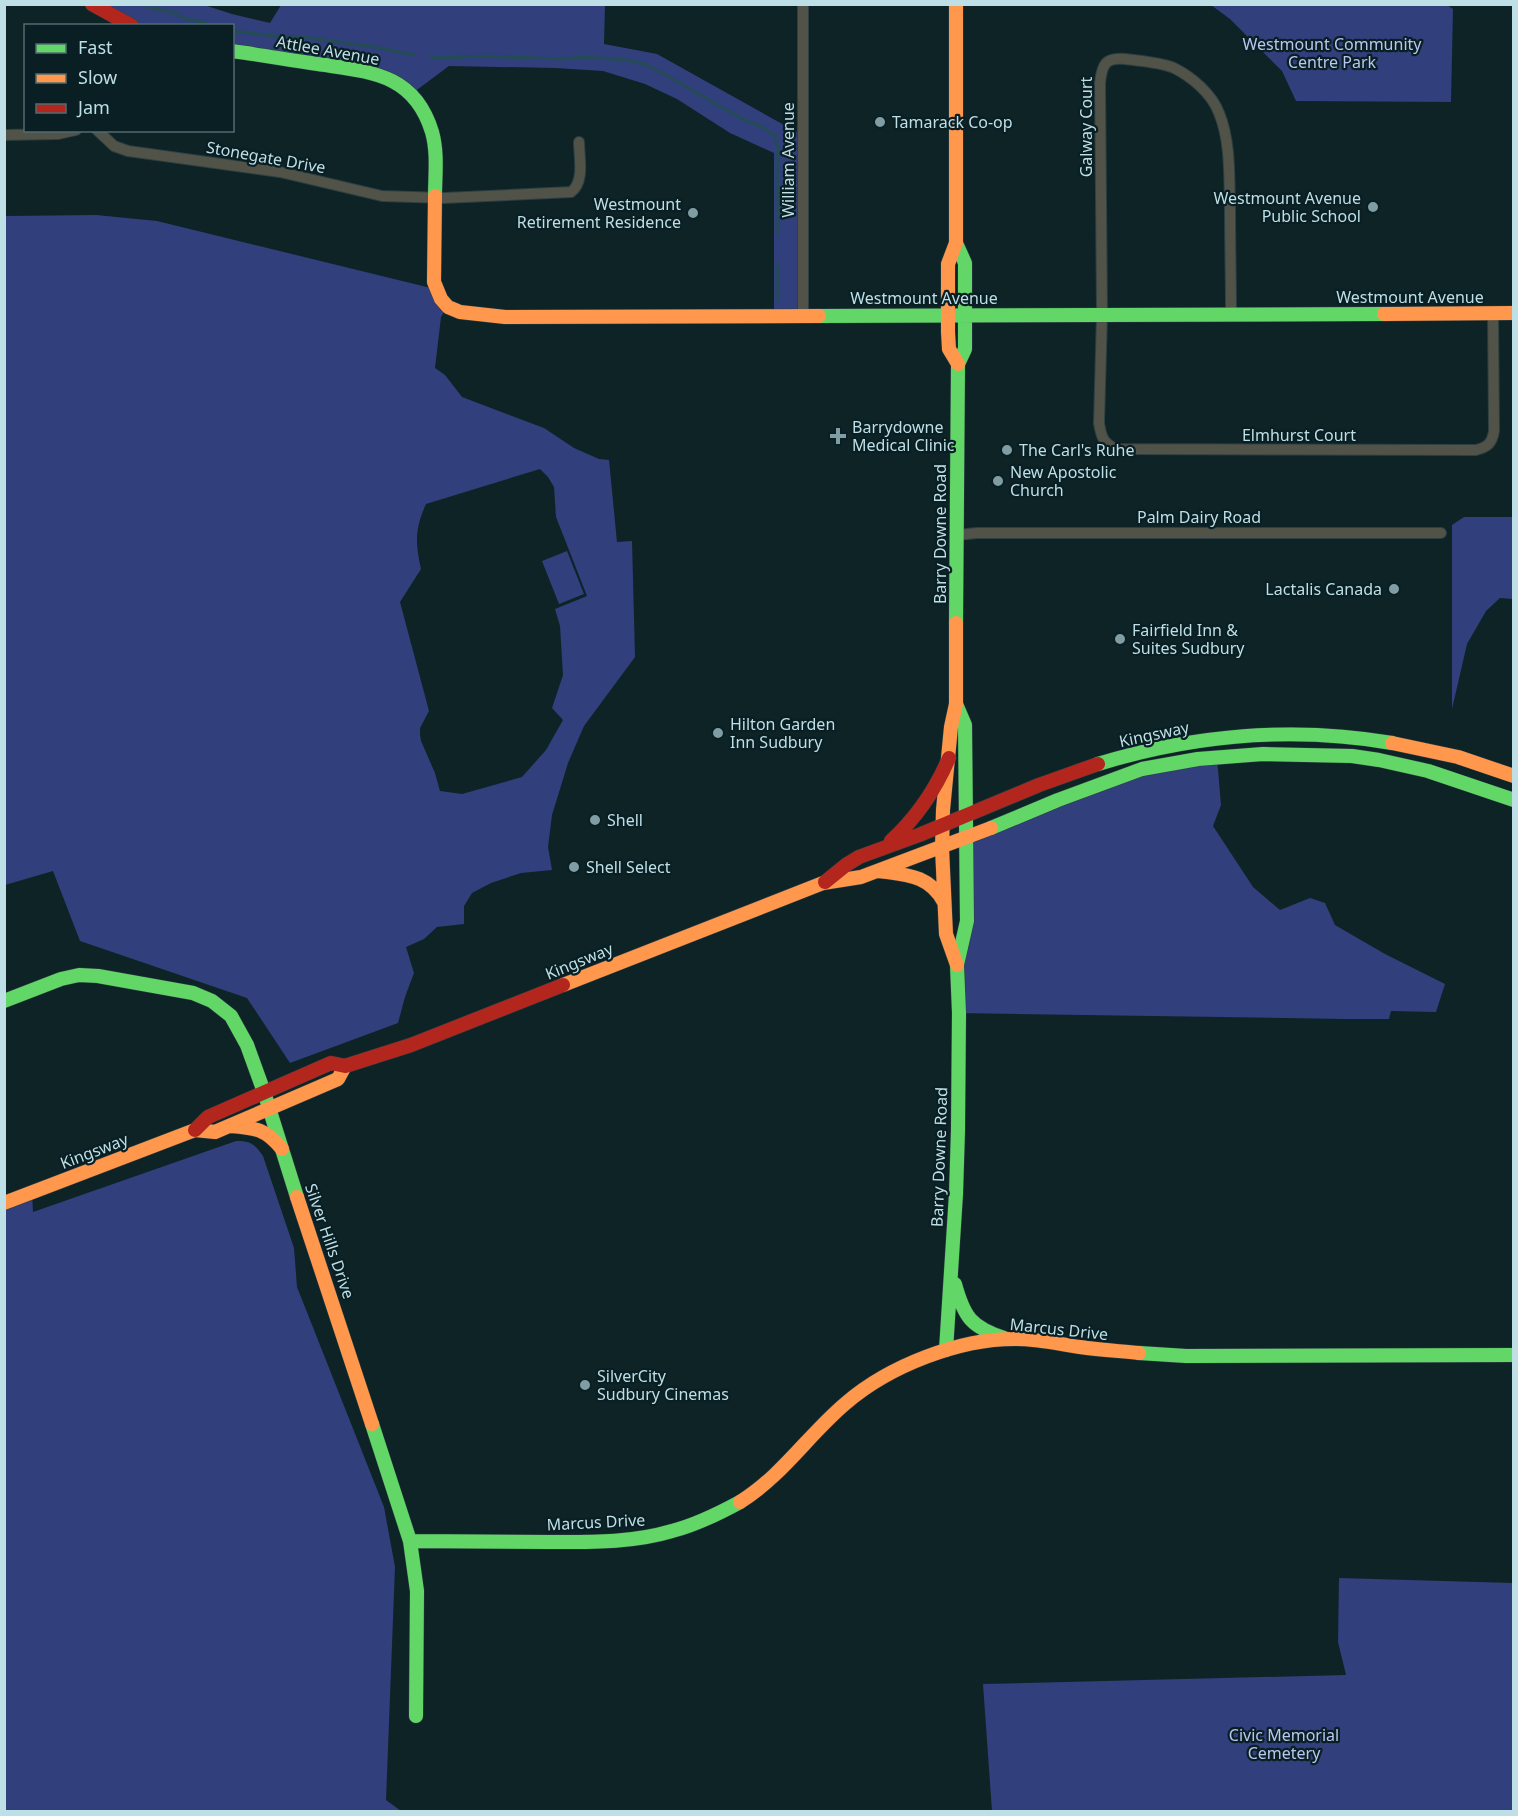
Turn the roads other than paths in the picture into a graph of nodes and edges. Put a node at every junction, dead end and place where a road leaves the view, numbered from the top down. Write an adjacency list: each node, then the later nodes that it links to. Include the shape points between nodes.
1 (92, 4): 4 (street)
2 (803, 4): 15 (street, William Avenue)
3 (956, 4): 11 (street, Barry Downe Road)
4 (128, 24)
5 (234, 51): 10 (street, Attlee Avenue, via 374,73 398,84 420,105 433,132)
6 (67, 132): 8 (street)
7 (99, 132): 10 (street, Stonegate Drive, via 114,146 128,151 279,172 382,196)
8 (4, 135)
9 (579, 142): 10 (street, Stonegate Drive, via 579,178 571,192)
10 (435, 198): 15 (street, Westmount Avenue, via 434,282 441,299 459,311 505,317)
11 (956, 243): 16 (street, Barry Downe Road, via 948,264); 17 (street, Barry Downe Road, via 965,263)
12 (1493, 313): 13 (street, Westmount Avenue); 14 (street, Elmhurst Court, via 1493,440 1476,450 1117,450 1104,441 1099,423); 18 (street, Westmount Avenue)
13 (1514, 313)
14 (1102, 314): 17 (street, Westmount Avenue); 18 (street, Westmount Avenue); 18 (street, Galway Court, via 1101,69 1116,58 1173,68 1206,92 1219,111 1229,172)
15 (803, 315): 16 (street, Westmount Avenue)
16 (948, 315): 17 (street, Westmount Avenue); 19 (street, Barry Downe Road, via 949,349)
17 (965, 315): 19 (street, Barry Downe Road, via 965,349)
18 (1231, 315)
19 (958, 364): 21 (street, Barry Downe Road)
20 (1441, 533): 21 (street, Palm Dairy Road)
21 (957, 535): 22 (street, Barry Downe Road)
22 (956, 704): 23 (street, Barry Downe Road); 28 (street, Barry Downe Road, via 965,725)
23 (949, 758): 29 (street, Barry Downe Road); 31 (street, via 926,805)
24 (1494, 770): 25 (street); 26 (street, Kingsway); 28 (street, Kingsway, via 1458,757 1395,744 1321,736 1242,737 1177,745 1113,760)
25 (1514, 772)
26 (1514, 776)
27 (1514, 800): 30 (street, Kingsway, via 1428,771 1379,760 1326,754 1239,755 1142,769)
28 (966, 815): 29 (street, Kingsway); 30 (street, Barry Downe Road)
29 (942, 825): 31 (street, Kingsway); 32 (street, Barry Downe Road)
30 (966, 838): 32 (street, Kingsway); 36 (street, Barry Downe Road, via 967,921)
31 (883, 848): 34 (street, Kingsway, via 854,859)
32 (942, 848): 33 (street, Kingsway); 35 (street, Barry Downe Road)
33 (878, 871): 34 (street, Kingsway); 35 (street, via 929,883)
34 (823, 883): 38 (street, Kingsway, via 411,1045)
35 (944, 902): 36 (street, Barry Downe Road, via 946,934)
36 (957, 964): 45 (street, Barry Downe Road, via 958,1130)
37 (4, 1001): 39 (street, Silver Hills Drive, via 79,975 193,993 231,1016)
38 (345, 1066): 39 (street, Kingsway, via 331,1064); 40 (street, Kingsway, via 338,1079)
39 (264, 1092): 40 (street, Silver Hills Drive); 42 (street, Kingsway, via 208,1117)
40 (270, 1108): 41 (street, Kingsway); 43 (street, Silver Hills Drive)
41 (229, 1126): 42 (street, Kingsway, via 215,1132); 43 (street, via 265,1131)
42 (195, 1130): 44 (street, Kingsway)
43 (282, 1149): 49 (street, Silver Hills Drive)
44 (4, 1203)
45 (951, 1272): 46 (street, via 970,1322); 47 (street, Barry Downe Road)
46 (1005, 1339): 47 (street, Marcus Drive); 48 (street, Marcus Drive, via 1186,1356)
47 (946, 1350): 49 (street, Marcus Drive, via 919,1359 860,1391 768,1482 744,1500 690,1526 657,1536 614,1541)
48 (1514, 1355)
49 (410, 1541): 50 (street, Silver Hills Drive, via 417,1591)
50 (416, 1716)

